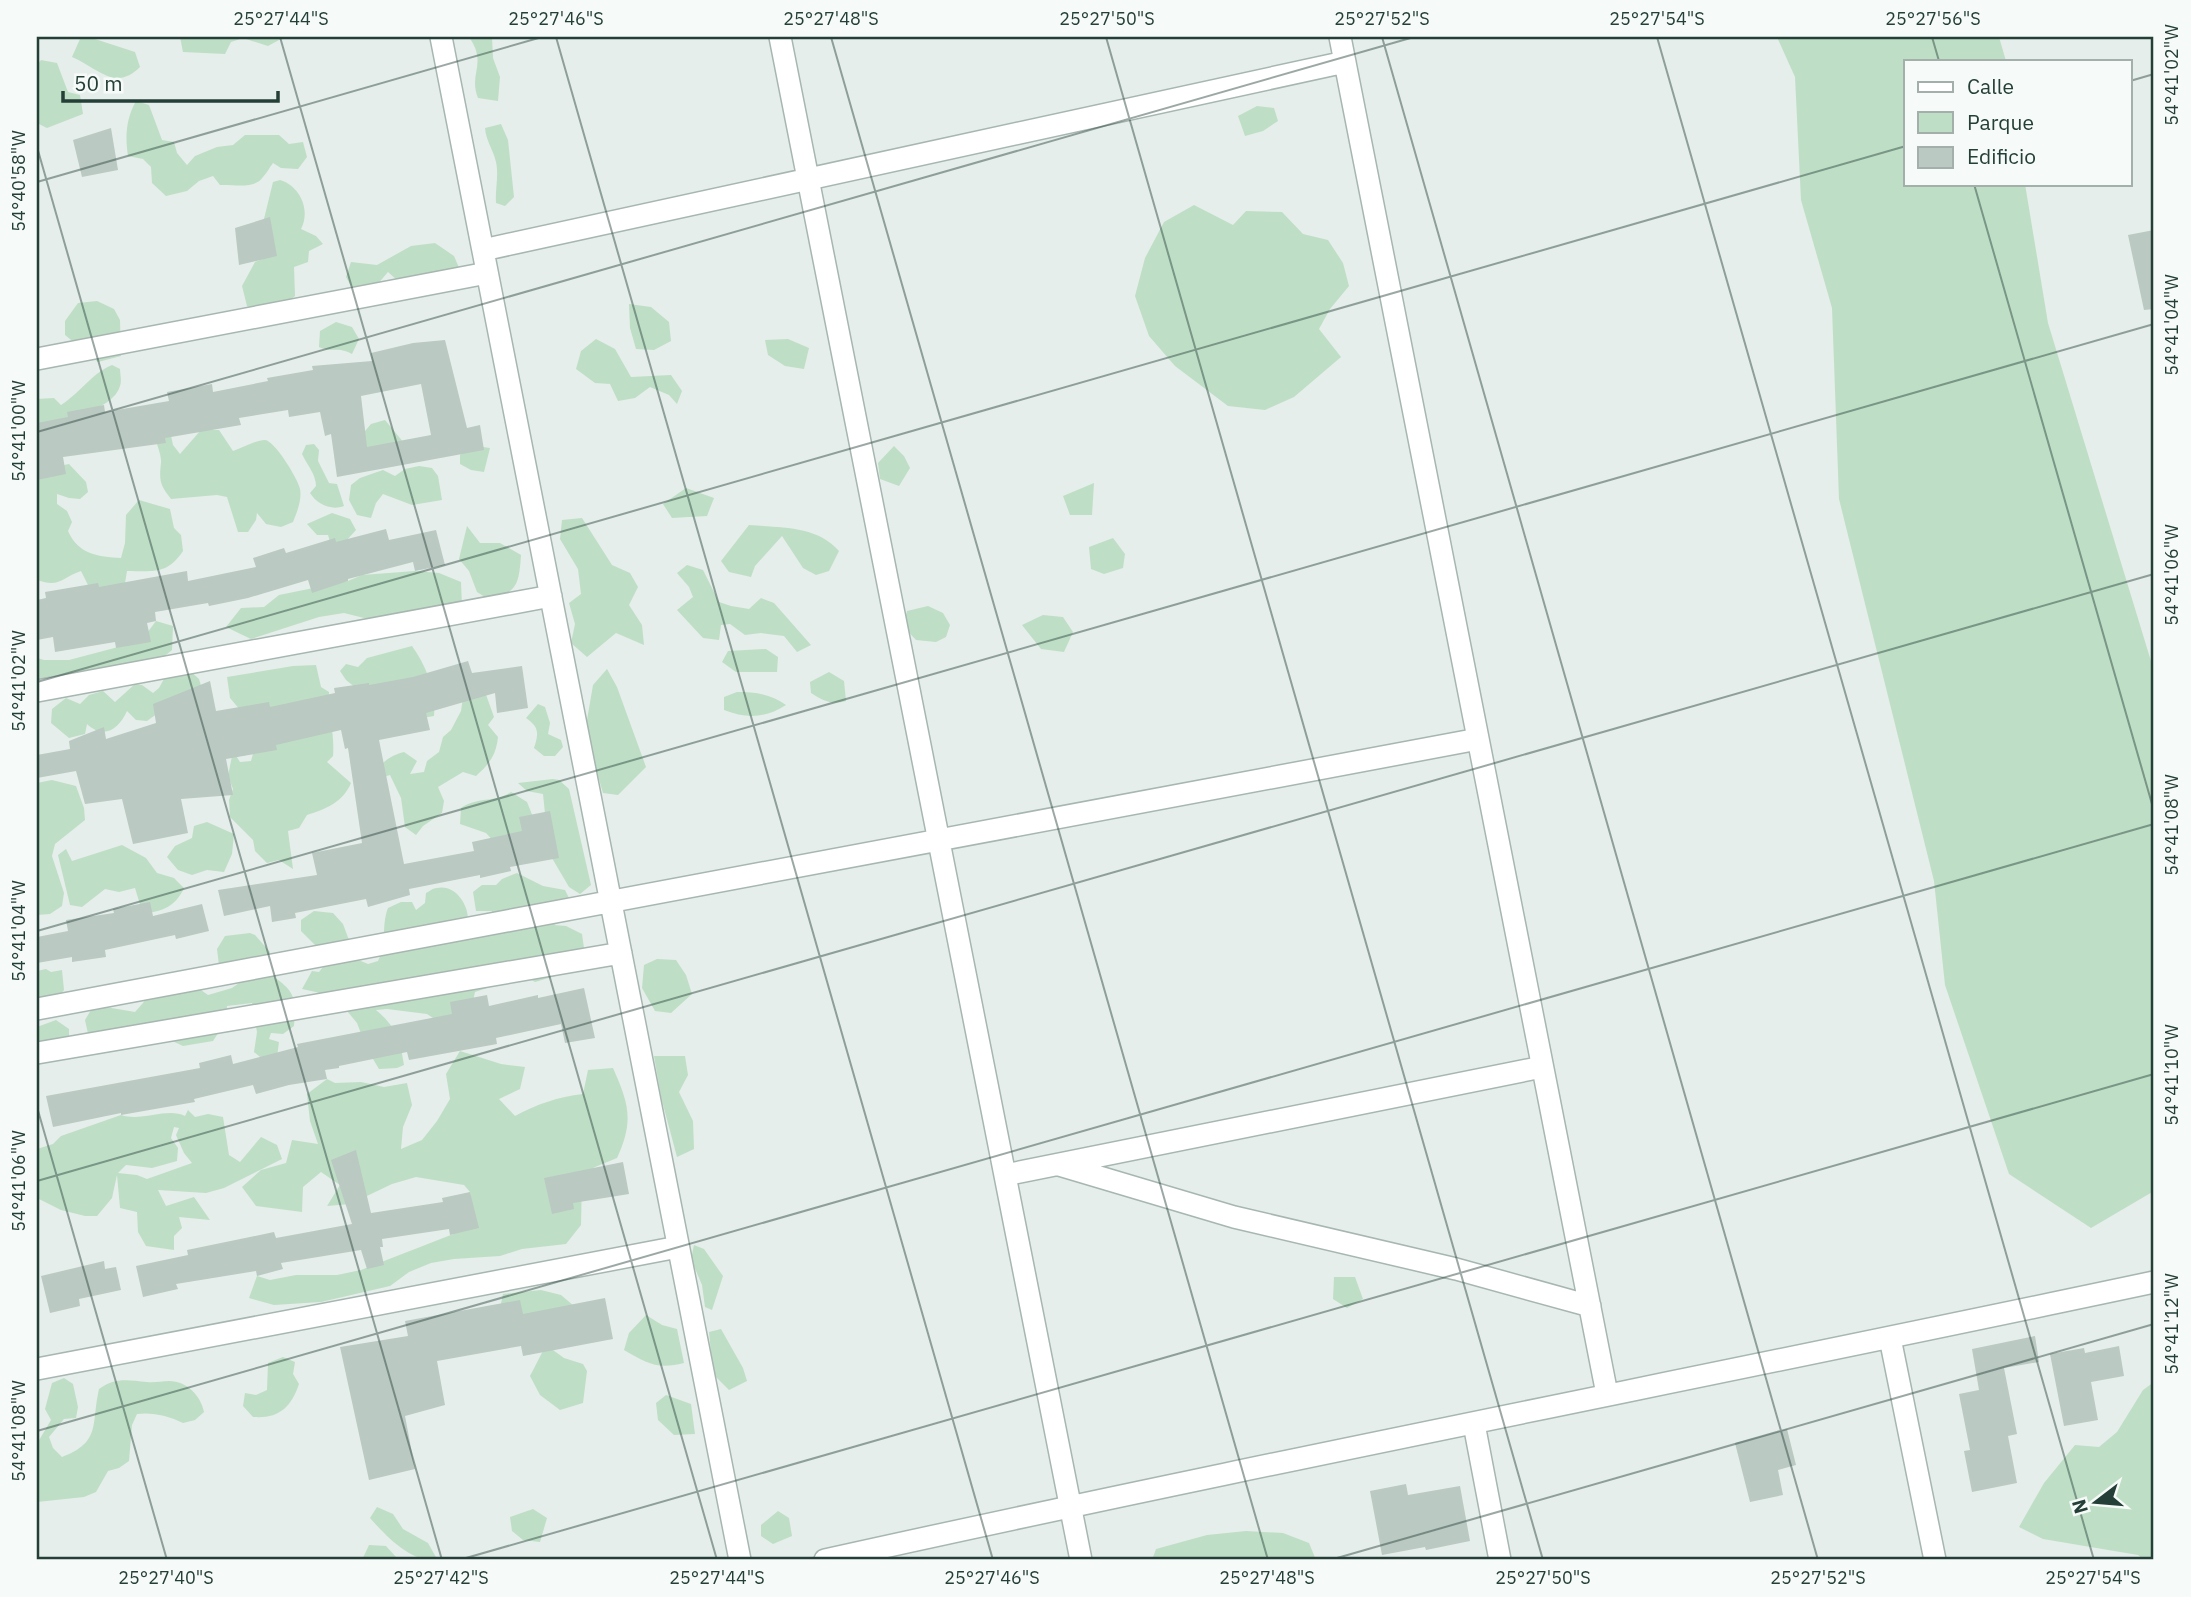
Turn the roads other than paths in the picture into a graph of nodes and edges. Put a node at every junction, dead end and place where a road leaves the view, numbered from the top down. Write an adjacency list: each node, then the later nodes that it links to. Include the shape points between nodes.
1 (441, 37): 6 (street)
2 (780, 37): 5 (street)
3 (1340, 37): 4 (street)
4 (1345, 62): 5 (street); 11 (street)
5 (808, 179): 6 (street); 12 (street)
6 (483, 250): 7 (street)
7 (487, 273): 8 (street); 9 (street)
8 (37, 359)
9 (551, 596): 10 (street); 13 (street)
10 (37, 691)
11 (1478, 739): 12 (street); 17 (street)
12 (939, 839): 13 (street); 19 (street)
13 (611, 902): 14 (street); 15 (street)
14 (621, 953): 16 (street); 20 (street)
15 (37, 1009)
16 (37, 1053)
17 (1542, 1067): 18 (street); 22 (street)
18 (1059, 1165): 19 (street); 22 (street, via 1234,1217)
19 (1005, 1175): 27 (street)
20 (678, 1247): 24 (street); 28 (street)
21 (2154, 1282): 23 (street)
22 (1590, 1306): 25 (street)
23 (1890, 1338): 25 (street); 32 (street)
24 (37, 1369)
25 (1607, 1394): 26 (street)
26 (1474, 1424): 27 (street); 31 (street)
27 (1070, 1506): 29 (street); 30 (street)
28 (740, 1560)
29 (825, 1560)
30 (1081, 1560)
31 (1500, 1560)
32 (1935, 1560)

